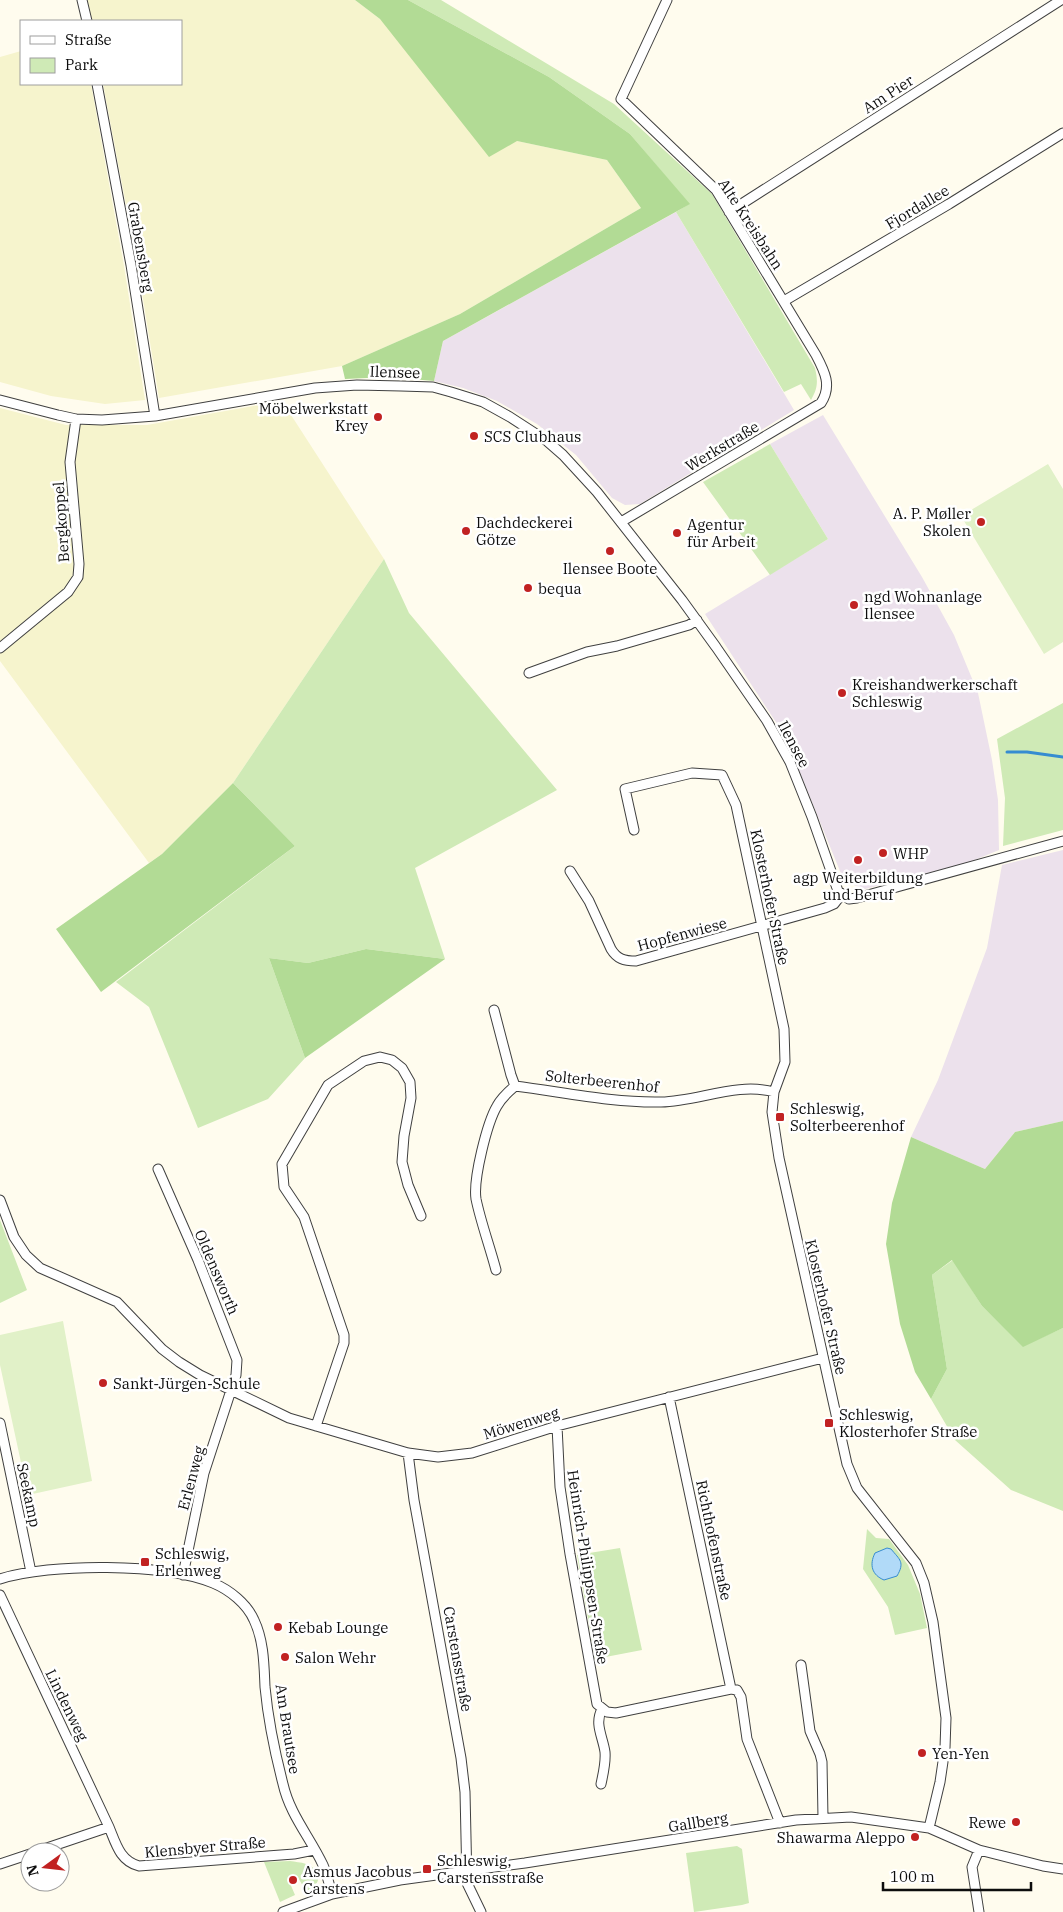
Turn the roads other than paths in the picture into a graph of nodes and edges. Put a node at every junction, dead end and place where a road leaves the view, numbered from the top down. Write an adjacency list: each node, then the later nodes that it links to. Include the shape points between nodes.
1 (82, 0): 4 (street)
2 (667, 0): 7 (street, Alte Kreisbahn, via 621,99 716,190)
3 (1061, 0): 7 (street, Am Pier)
4 (87, 20)
5 (97, 85): 11 (street, Grabensberg)
6 (1063, 133): 8 (street, Fjordallee)
7 (729, 212): 8 (street, Alte Kreisbahn)
8 (784, 302): 9 (street, Alte Kreisbahn, via 825,372)
9 (828, 386): 13 (street, Werkstraße, via 821,403)
10 (0, 400): 12 (street, Ilensee)
11 (155, 416): 12 (street, Ilensee); 13 (street, Ilensee, via 315,388 357,385 433,387 483,402 536,432 597,492)
12 (76, 419): 15 (street, Bergkoppel, via 70,462 78,576 68,592)
13 (621, 522): 14 (street, Ilensee)
14 (697, 620): 16 (street, via 617,646 587,652); 20 (street, Ilensee, via 744,686 790,762)
15 (0, 648)
16 (529, 673)
17 (634, 830): 21 (street, Klosterhofer Straße, via 625,789 692,773 722,775 736,805)
18 (1063, 841): 20 (street, via 857,898)
19 (570, 871): 21 (street, Hopfenwiese, via 589,901 610,949 625,961 636,961)
20 (841, 895): 21 (street, via 830,907)
21 (763, 926): 24 (street, Klosterhofer Straße, via 784,1029 786,1062)
22 (494, 1010): 23 (street)
23 (515, 1086): 24 (street, Solterbeerenhof, via 638,1102 693,1099 748,1088); 28 (street, via 496,1107 475,1183 476,1199)
24 (774, 1092): 29 (street, Klosterhofer Straße, via 772,1112 779,1158)
25 (158, 1169): 30 (street, Oldensworth, via 237,1360)
26 (0, 1200): 30 (street, Möwenweg, via 14,1236 26,1255 40,1268 117,1302 179,1362)
27 (421, 1216): 33 (street, via 402,1162 411,1098 410,1082 402,1068 392,1060 380,1057 364,1061 328,1085 282,1164 284,1187 304,1217 344,1335)
28 (496, 1270)
29 (822, 1358): 31 (street, Möwenweg); 47 (street, Klosterhofer Straße, via 857,1488 916,1563 934,1622 946,1718 940,1782)
30 (232, 1389): 33 (street, Möwenweg, via 289,1418); 37 (street, Erlenweg, via 204,1473)
31 (669, 1397): 34 (street, Möwenweg); 41 (street, Richthofenstraße)
32 (0, 1423): 36 (street, Seekamp)
33 (316, 1426): 35 (street, Möwenweg)
34 (557, 1426): 35 (street, Möwenweg, via 472,1453 438,1457); 42 (street, Heinrich-Philippsen-Straße, via 560,1487 570,1554 594,1695)
35 (408, 1453): 54 (street, Carstensstraße, via 462,1758)
36 (31, 1572): 37 (street, Am Brautsee, via 121,1568); 38 (street, Am Brautsee)
37 (183, 1575): 49 (street, Am Brautsee, via 214,1583 247,1608 254,1619 265,1665 265,1687 283,1786 292,1812)
38 (0, 1579)
39 (0, 1595): 46 (street, Lindenweg)
40 (801, 1665): 44 (street, via 810,1732 822,1762)
41 (731, 1689): 42 (street, via 616,1713); 45 (street, via 737,1690 741,1697 747,1739)
42 (602, 1709): 43 (street, Heinrich-Philippsen-Straße, via 598,1723 605,1758)
43 (601, 1784)
44 (823, 1818): 45 (street, Gallberg); 47 (street, Gallberg, via 851,1817)
45 (780, 1823): 54 (street, Gallberg)
46 (108, 1827): 48 (street); 49 (street, Klensbyer Straße, via 123,1858 139,1866)
47 (929, 1828): 50 (street, Gallberg)
48 (64, 1842)
49 (314, 1850): 55 (street, Am Brautsee, via 323,1865)
50 (979, 1850): 53 (street, Gallberg); 58 (street, via 972,1867)
51 (20, 1857): 52 (street)
52 (0, 1864)
53 (1063, 1869)
54 (468, 1870): 55 (street, Gallberg); 57 (street, Carstensstraße, via 468,1883)
55 (332, 1894): 56 (street, Gallberg)
56 (283, 1912)
57 (481, 1912)
58 (979, 1912)

